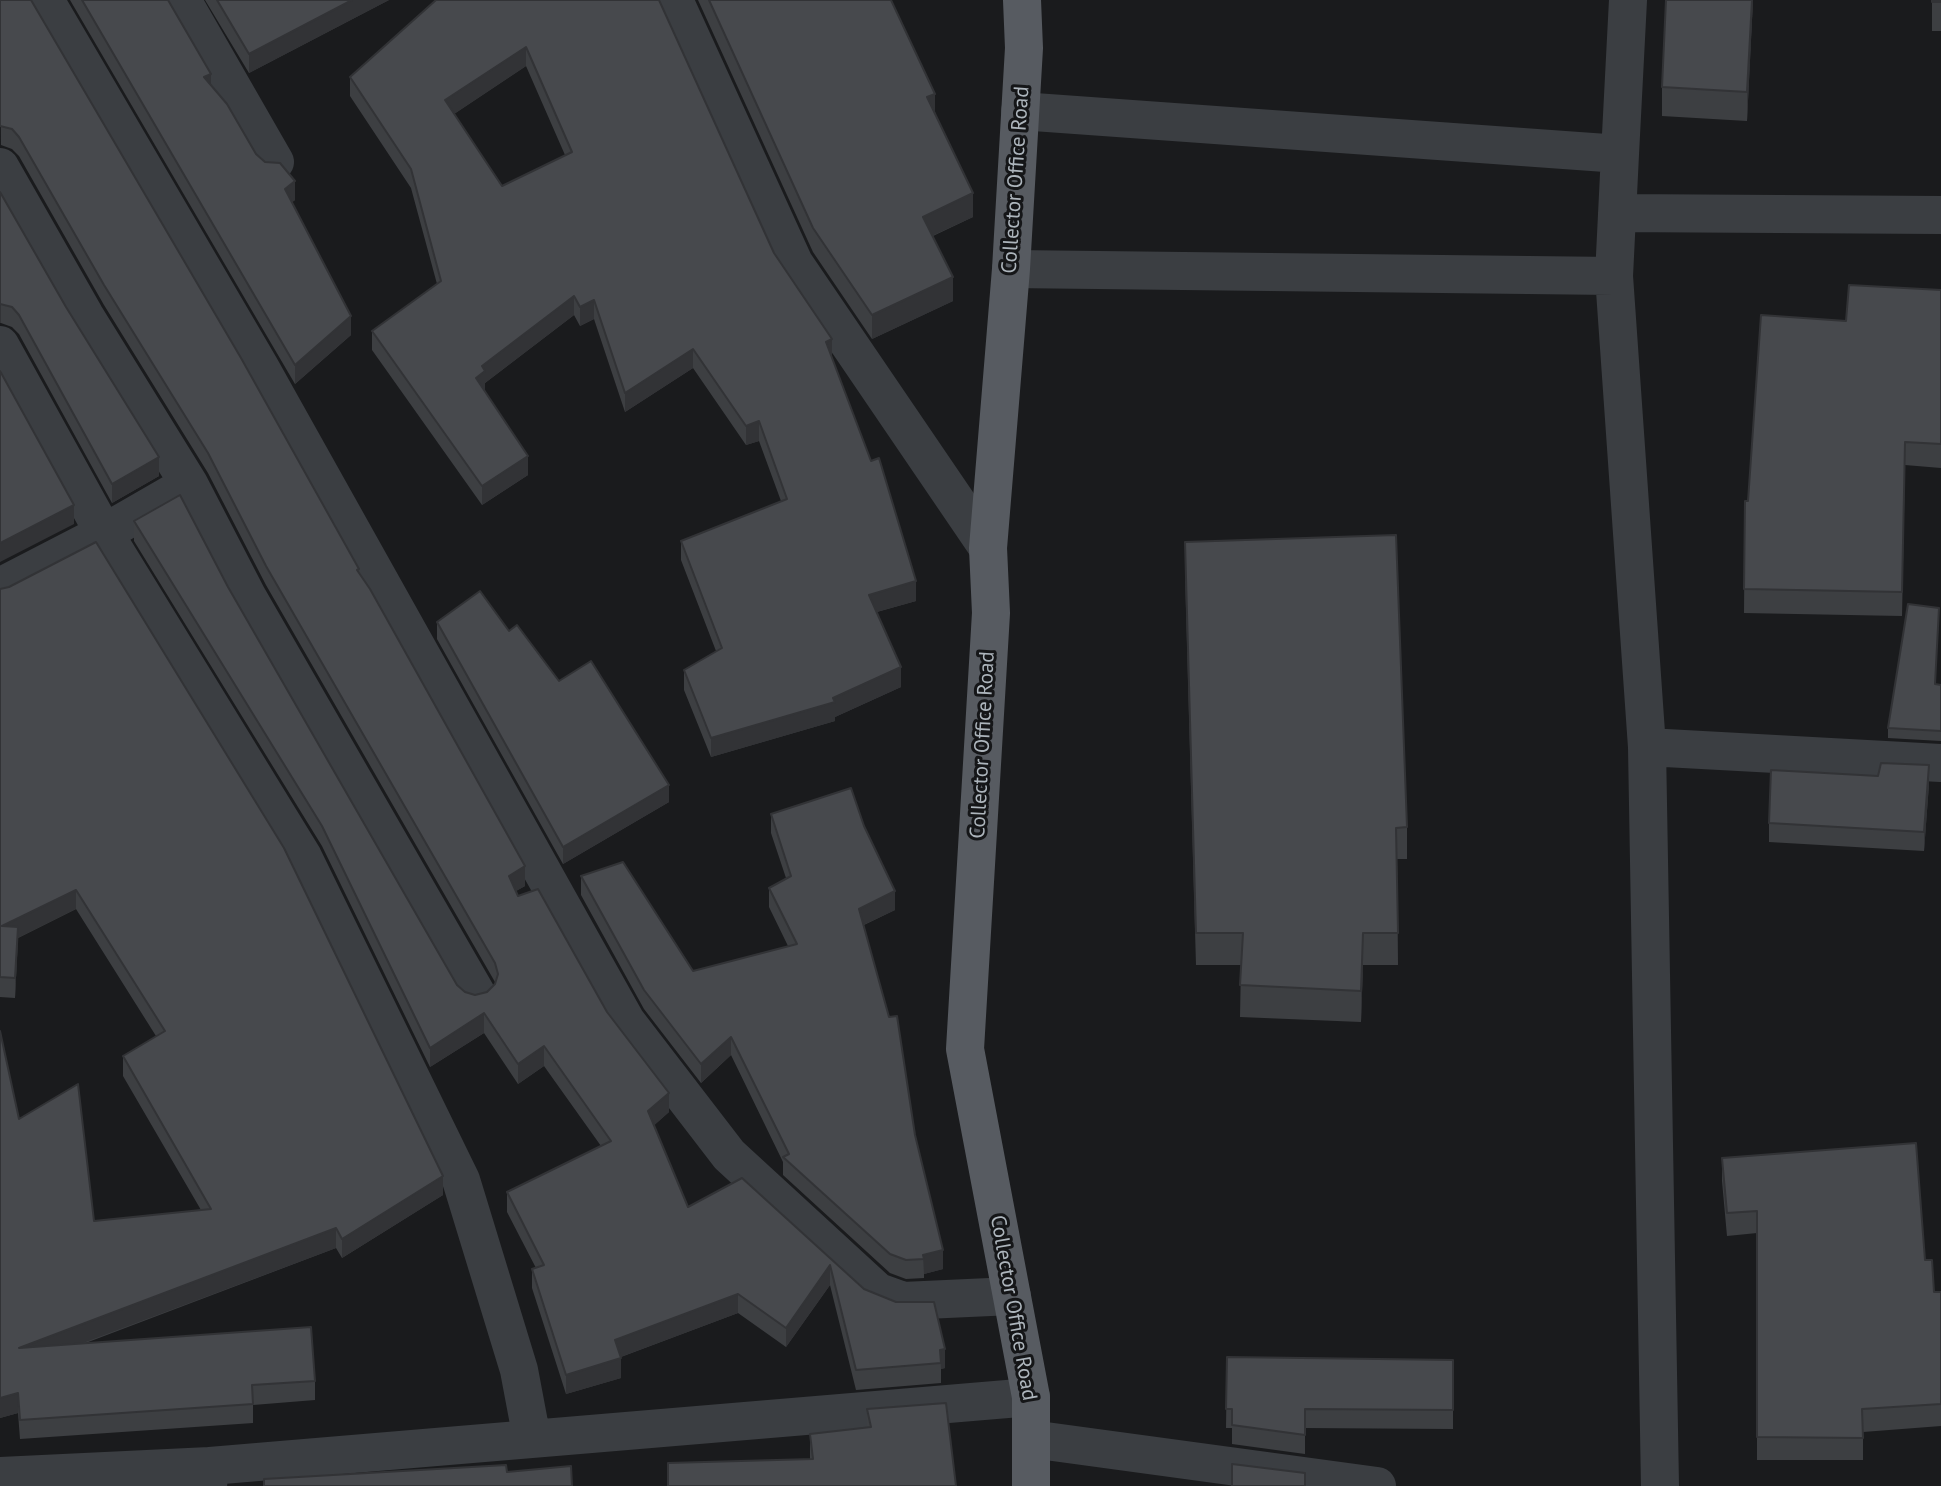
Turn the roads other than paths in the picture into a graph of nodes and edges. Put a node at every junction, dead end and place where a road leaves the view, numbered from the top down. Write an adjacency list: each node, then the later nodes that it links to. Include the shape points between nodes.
1 (45, 0): 22 (street, via 260,367 626,1021 729,1155 878,1292 903,1301)
2 (182, 0): 8 (street)
3 (674, 0): 17 (street, via 794,263)
4 (1022, 0): 6 (main road, Collector Office Road)
5 (1628, 0): 7 (street)
6 (1020, 111): 7 (street); 12 (main road, Collector Office Road)
7 (1620, 154): 10 (street)
8 (275, 162)
9 (0, 167): 15 (street)
10 (1617, 212): 11 (street); 13 (street)
11 (1941, 215)
12 (1010, 269): 13 (street); 17 (main road, Collector Office Road)
13 (1614, 276): 19 (street)
14 (0, 345): 16 (street)
15 (189, 484): 16 (street); 21 (street, via 247,596)
16 (104, 533): 18 (street); 24 (street, via 303,857 461,1180 519,1370)
17 (988, 548): 22 (main road, Collector Office Road, via 991,613 965,1049)
18 (0, 587)
19 (1647, 747): 20 (street); 30 (street)
20 (1941, 763)
21 (475, 993)
22 (1012, 1296): 23 (main road, Collector Office Road)
23 (1031, 1397): 24 (street); 25 (main road, Collector Office Road)
24 (532, 1439): 27 (street)
25 (1031, 1439): 28 (main road, Collector Office Road); 29 (street)
26 (0, 1476): 27 (street)
27 (209, 1476)
28 (1031, 1486)
29 (1377, 1486)
30 (1660, 1486)

